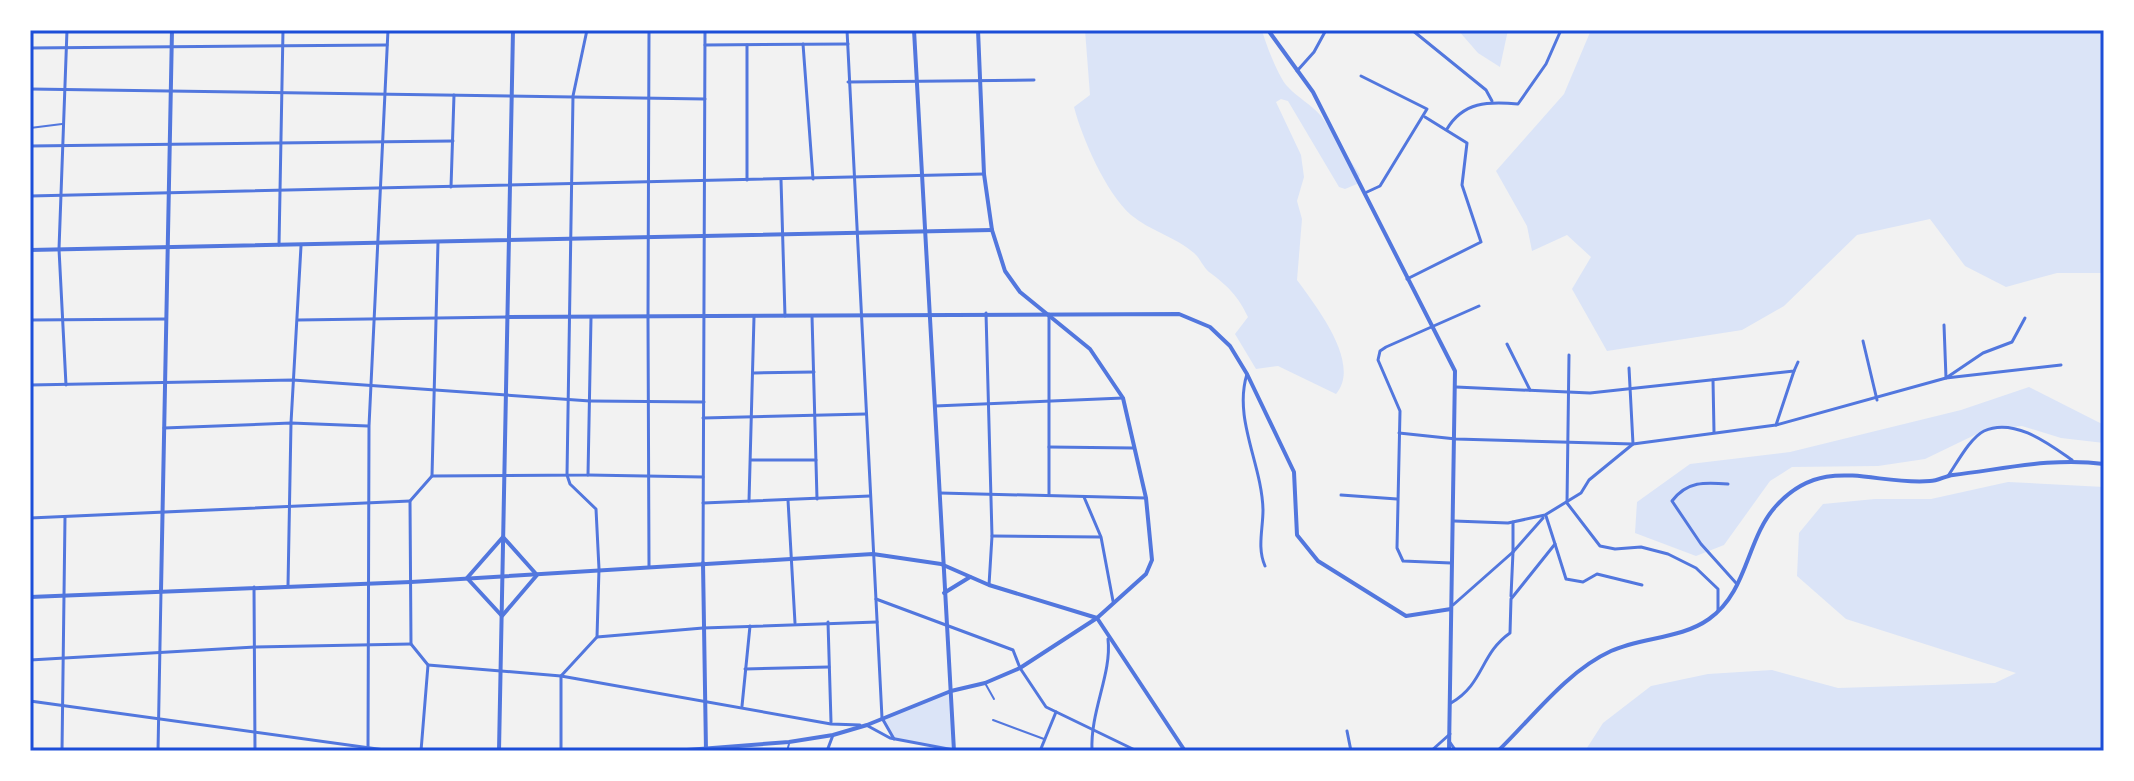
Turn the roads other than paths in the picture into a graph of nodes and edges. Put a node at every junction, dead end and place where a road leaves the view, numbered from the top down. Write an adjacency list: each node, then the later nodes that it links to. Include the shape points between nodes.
1 (67, 30): 22 (street)
2 (172, 30): 23 (street)
3 (283, 30): 21 (street)
4 (388, 30): 18 (street)
5 (513, 30): 37 (street)
6 (587, 30): 38 (street)
7 (649, 30): 39 (street)
8 (705, 30): 19 (street)
9 (847, 30): 17 (street)
10 (914, 30): 28 (street)
11 (978, 30): 29 (street)
12 (1268, 30): 25 (street)
13 (1326, 30): 25 (street)
14 (1412, 30): 41 (street, via 1486,90)
15 (1561, 30): 41 (street, via 1546,64 1518,104)
16 (803, 44): 17 (street); 20 (street); 55 (street)
17 (848, 44): 30 (street)
18 (387, 45): 21 (street); 35 (street)
19 (705, 45): 20 (street); 40 (street)
20 (747, 45): 56 (street)
21 (283, 46): 23 (street); 34 (street)
22 (66, 47): 23 (street); 24 (street); 32 (street)
23 (171, 47): 33 (street)
24 (30, 48)
25 (1297, 71): 65 (street)
26 (1361, 76): 42 (street, via 1427,109)
27 (1034, 80): 29 (street)
28 (917, 81): 29 (street); 30 (street); 53 (street)
29 (979, 81): 52 (street)
30 (848, 82): 54 (street)
31 (30, 89): 32 (street)
32 (64, 90): 33 (street); 43 (street)
33 (171, 90): 34 (street); 49 (street)
34 (282, 91): 35 (street); 46 (street)
35 (385, 94): 36 (street); 47 (street)
36 (454, 94): 37 (street); 48 (street)
37 (511, 95): 38 (street); 61 (street)
38 (573, 96): 39 (street); 60 (street)
39 (649, 97): 40 (street); 58 (street)
40 (705, 99): 59 (street)
41 (1493, 102): 45 (street, via 1456,115)
42 (1425, 117): 45 (street); 65 (street, via 1380,186)
43 (62, 124): 44 (lane); 50 (street)
44 (30, 128)
45 (1447, 129): 84 (street, via 1467,143 1462,185 1481,242)
46 (281, 141): 47 (street); 49 (street); 64 (street)
47 (382, 141): 48 (street); 63 (street)
48 (453, 141): 62 (street)
49 (169, 144): 50 (street); 66 (street)
50 (61, 145): 51 (street); 68 (street)
51 (30, 146)
52 (984, 174): 53 (street); 69 (street)
53 (922, 176): 54 (street); 70 (street)
54 (853, 178): 55 (street); 71 (street)
55 (813, 179): 57 (street)
56 (747, 180): 57 (street); 59 (street)
57 (781, 180): 72 (street)
58 (647, 182): 59 (street); 60 (street); 74 (street)
59 (705, 182): 73 (street)
60 (572, 185): 61 (street); 75 (street)
61 (509, 186): 62 (street); 76 (street)
62 (451, 187): 63 (street)
63 (378, 188): 64 (street); 78 (street)
64 (280, 190): 66 (street); 80 (street)
65 (1367, 192): 84 (street)
66 (169, 193): 68 (street); 81 (street)
67 (30, 196): 68 (street)
68 (60, 196): 82 (street)
69 (992, 230): 70 (street); 87 (street, via 1005,271 1020,292)
70 (925, 231): 71 (street); 93 (street)
71 (856, 233): 72 (street); 92 (street)
72 (782, 234): 73 (street); 90 (street)
73 (705, 236): 74 (street); 88 (street)
74 (649, 237): 75 (street); 97 (street)
75 (571, 239): 76 (street); 95 (street)
76 (508, 240): 77 (street); 94 (street)
77 (438, 241): 78 (street); 104 (street)
78 (376, 243): 79 (street); 103 (street)
79 (301, 244): 80 (street); 102 (street)
80 (279, 245): 81 (street)
81 (167, 247): 82 (street); 100 (street)
82 (59, 249): 83 (street); 99 (street)
83 (30, 250)
84 (1407, 279): 106 (street)
85 (1479, 306): 106 (street)
86 (986, 313): 87 (street); 93 (street); 137 (street)
87 (1049, 314): 116 (street, via 1179,314 1210,327); 130 (street, via 1090,349); 134 (street)
88 (704, 316): 89 (street); 97 (street); 136 (street)
89 (754, 316): 90 (street); 115 (street)
90 (785, 316): 91 (street)
91 (812, 316): 92 (street); 114 (street)
92 (861, 316): 93 (street); 139 (street)
93 (930, 316): 138 (street)
94 (507, 317): 95 (street); 104 (street); 129 (street)
95 (571, 317): 96 (street); 135 (street)
96 (591, 317): 97 (street); 132 (street)
97 (648, 317): 133 (street)
98 (2025, 318): 117 (street, via 2012,342 1983,353)
99 (62, 319): 100 (street); 101 (street); 123 (street)
100 (166, 319): 120 (street)
101 (30, 320)
102 (297, 320): 103 (street); 118 (street)
103 (373, 320): 104 (street); 121 (street)
104 (433, 320): 125 (street)
105 (1944, 325): 117 (street)
106 (1433, 327): 124 (street, via 1455,371); 147 (street, via 1380,351 1378,360 1400,411)
107 (1863, 341): 131 (street)
108 (1507, 344): 126 (street)
109 (1569, 355): 128 (street)
110 (1798, 362): 113 (street)
111 (2061, 365): 117 (street)
112 (1629, 368): 127 (street)
113 (1794, 371): 119 (street); 144 (street)
114 (814, 372): 115 (street); 140 (street)
115 (754, 373): 142 (street)
116 (1247, 374): 199 (street, via 1242,409 1262,501); 219 (street, via 1294,472 1297,535 1318,561 1406,616)
117 (1946, 378): 131 (street)
118 (293, 380): 120 (street); 121 (street); 143 (street)
119 (1713, 380): 127 (street); 148 (street)
120 (165, 383): 123 (street); 146 (street)
121 (371, 383): 125 (street); 145 (street)
122 (30, 385): 123 (street)
123 (66, 385)
124 (1456, 387): 126 (street); 149 (street)
125 (432, 388): 129 (street); 160 (street)
126 (1530, 390): 128 (street)
127 (1633, 390): 128 (street); 151 (street)
128 (1568, 393): 150 (street)
129 (506, 395): 135 (street); 161 (street)
130 (1123, 398): 134 (street); 153 (street)
131 (1877, 400): 144 (street)
132 (590, 401): 133 (street); 135 (street); 159 (street)
133 (647, 401): 136 (street); 162 (street)
134 (1049, 401): 137 (street); 152 (street)
135 (568, 402): 158 (street)
136 (704, 402): 141 (street)
137 (988, 404): 138 (street); 167 (street)
138 (935, 406): 166 (street)
139 (866, 414): 140 (street); 169 (street)
140 (816, 416): 142 (street); 155 (street)
141 (703, 418): 142 (street); 164 (street)
142 (753, 418): 154 (street)
143 (291, 423): 145 (street); 146 (street); 181 (street)
144 (1776, 425): 148 (street)
145 (369, 426): 178 (street)
146 (164, 428): 182 (street)
147 (1399, 433): 149 (street); 174 (street)
148 (1713, 434): 151 (street)
149 (1456, 439): 150 (street); 186 (street)
150 (1566, 443): 151 (street); 180 (street)
151 (1633, 444): 180 (street)
152 (1049, 447): 153 (street); 170 (street)
153 (1137, 448): 172 (street)
154 (751, 460): 155 (street); 177 (street)
155 (816, 460): 173 (street)
156 (2072, 460): 157 (street); 163 (street); 163 (street, via 2030,435 2009,427 1993,429 1981,432)
157 (2104, 464)
158 (567, 475): 159 (street); 161 (street); 200 (street, via 596,509)
159 (588, 475): 162 (street)
160 (432, 476): 161 (street); 176 (street)
161 (503, 476): 189 (street)
162 (648, 476): 164 (street); 198 (street)
163 (1948, 476): 209 (street, via 1920,482 1843,475 1792,490 1760,525)
164 (703, 477): 179 (street)
165 (1728, 484): 209 (street, via 1682,487 1672,501)
166 (940, 493): 167 (street); 197 (street)
167 (991, 495): 170 (street); 188 (street)
168 (1341, 495): 174 (street)
169 (870, 496): 173 (street); 193 (street)
170 (1049, 496): 171 (street)
171 (1084, 497): 172 (street); 190 (street)
172 (1146, 498): 218 (street, via 1152,560 1146,574)
173 (817, 499): 175 (street)
174 (1397, 499): 196 (street, via 1397,548 1403,561)
175 (788, 500): 177 (street); 194 (street)
176 (410, 501): 178 (street); 205 (street)
177 (749, 501): 179 (street)
178 (369, 502): 181 (street); 206 (street)
179 (703, 503): 195 (street)
180 (1567, 503): 183 (street); 220 (street, via 1600,546 1641,547 1696,568 1718,589)
181 (289, 505): 182 (street); 210 (street)
182 (162, 511): 184 (street); 212 (street)
183 (1545, 515): 187 (street); 191 (street); 192 (street)
184 (65, 517): 185 (street); 214 (street)
185 (30, 518)
186 (1451, 521): 187 (street); 196 (street)
187 (1513, 522): 192 (street)
188 (992, 536): 190 (street); 207 (street)
189 (503, 537): 201 (street); 203 (street); 204 (street)
190 (1101, 537): 218 (street)
191 (1555, 544): 208 (street, via 1566,579 1583,582 1597,574); 217 (street)
192 (1513, 552): 217 (street); 219 (street)
193 (873, 554): 194 (street); 197 (street); 216 (street)
194 (791, 557): 195 (street); 225 (street)
195 (703, 563): 198 (street); 228 (street)
196 (1451, 563): 219 (street)
197 (941, 564): 202 (street); 213 (street)
198 (649, 566): 200 (street)
199 (1265, 566)
200 (599, 569): 201 (street); 230 (street)
201 (537, 575): 203 (street); 221 (street)
202 (972, 576): 207 (street); 213 (street)
203 (503, 577): 204 (street); 221 (street)
204 (467, 578): 205 (street); 221 (street)
205 (411, 582): 206 (street); 231 (street)
206 (369, 583): 210 (street); 232 (street)
207 (989, 585): 222 (street)
208 (1642, 585)
209 (1738, 585): 220 (street)
210 (288, 586): 211 (street)
211 (254, 587): 212 (street); 233 (street)
212 (161, 591): 214 (street); 234 (street)
213 (944, 593): 226 (street)
214 (62, 595): 215 (street); 235 (street)
215 (30, 597)
216 (876, 599): 224 (street); 226 (street)
217 (1511, 599): 249 (street, via 1510,633 1496,643 1468,693)
218 (1113, 601): 222 (street)
219 (1451, 608): 249 (street)
220 (1718, 611): 289 (street, via 1691,628 1630,644 1585,665)
221 (502, 616): 241 (street)
222 (1097, 618): 229 (street); 239 (street)
223 (828, 622): 224 (street); 225 (street); 238 (street)
224 (877, 622): 253 (street)
225 (795, 623): 227 (street)
226 (948, 623): 239 (street, via 1013,650); 244 (street)
227 (750, 625): 228 (street); 240 (street)
228 (703, 628): 230 (street); 245 (street)
229 (1108, 635): 257 (street, via 1110,650); 284 (street)
230 (597, 637): 242 (street)
231 (411, 644): 232 (street); 237 (street)
232 (370, 645): 233 (street); 267 (street)
233 (255, 647): 234 (street); 259 (street)
234 (159, 653): 235 (street); 252 (street)
235 (62, 658): 236 (street); 248 (street)
236 (30, 660)
237 (428, 665): 241 (street); 274 (street)
238 (831, 667): 240 (street); 255 (street)
239 (1020, 668): 243 (street); 251 (street, via 1046,707)
240 (745, 669): 250 (street)
241 (499, 671): 242 (street); 275 (street)
242 (561, 676): 245 (street); 276 (street)
243 (985, 683): 244 (street); 246 (lane)
244 (951, 691): 253 (street); 269 (street)
245 (705, 699): 250 (street); 268 (street)
246 (994, 699)
247 (30, 701): 248 (street)
248 (62, 703): 252 (street); 270 (street)
249 (1451, 703): 260 (street)
250 (742, 706): 255 (street)
251 (1056, 712): 257 (street); 263 (street)
252 (158, 718): 259 (street); 271 (street)
253 (882, 718): 256 (street); 262 (street)
254 (993, 720): 263 (lane)
255 (831, 724): 256 (street)
256 (867, 725): 261 (street); 262 (street)
257 (1091, 726): 282 (street); 283 (street)
258 (1347, 731): 285 (street)
259 (255, 732): 267 (street); 272 (street)
260 (1450, 734): 264 (street); 286 (street)
261 (833, 735): 265 (street); 280 (street)
262 (894, 739): 269 (street)
263 (1045, 739): 281 (street)
264 (1449, 741): 287 (street); 288 (street)
265 (789, 742): 266 (street); 279 (lane)
266 (760, 744): 268 (street); 278 (street)
267 (368, 749): 273 (street)
268 (706, 749): 277 (street)
269 (956, 750)
270 (62, 751)
271 (158, 751)
272 (255, 751)
273 (392, 751)
274 (421, 751)
275 (499, 751)
276 (561, 751)
277 (674, 751)
278 (758, 751)
279 (787, 751)
280 (827, 751)
281 (1040, 751)
282 (1092, 751)
283 (1137, 751)
284 (1185, 751)
285 (1351, 751)
286 (1431, 751)
287 (1449, 751)
288 (1456, 751)
289 (1498, 751)

